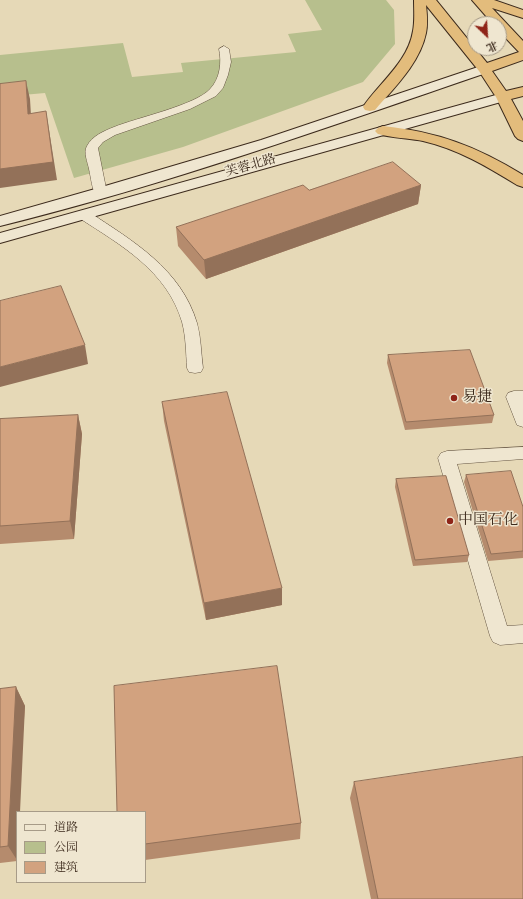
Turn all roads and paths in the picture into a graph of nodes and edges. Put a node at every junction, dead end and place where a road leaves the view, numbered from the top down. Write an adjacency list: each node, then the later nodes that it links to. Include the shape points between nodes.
1 (420, 0): 12 (highway, via 420,32 412,51)
2 (429, 0): 9 (highway)
3 (478, 0): 7 (highway)
4 (482, 0): 5 (highway)
5 (523, 14)
6 (224, 49): 16 (lane, via 227,63 219,86 213,93 192,104 118,130 97,141 92,147 92,153)
7 (523, 49)
8 (523, 55): 9 (highway)
9 (484, 68): 11 (highway); 12 (main road, 芙蓉北路)
10 (523, 92): 11 (highway)
11 (503, 97): 13 (main road, 芙蓉北路); 14 (highway)
12 (370, 107): 16 (main road, 芙蓉北路, via 267,143)
13 (383, 131): 15 (highway, via 408,133 448,142 490,161); 17 (main road, 芙蓉北路)
14 (523, 136)
15 (523, 182)
16 (101, 193): 18 (main road, 芙蓉北路)
17 (84, 215): 19 (main road, 芙蓉北路); 20 (lane, via 150,261 168,278 180,296 190,322)
18 (0, 221)
19 (0, 238)
20 (195, 368)
21 (523, 396): 22 (lane, via 514,397)
22 (523, 421)
23 (523, 453): 24 (lane, via 447,458 500,636)
24 (523, 634)

